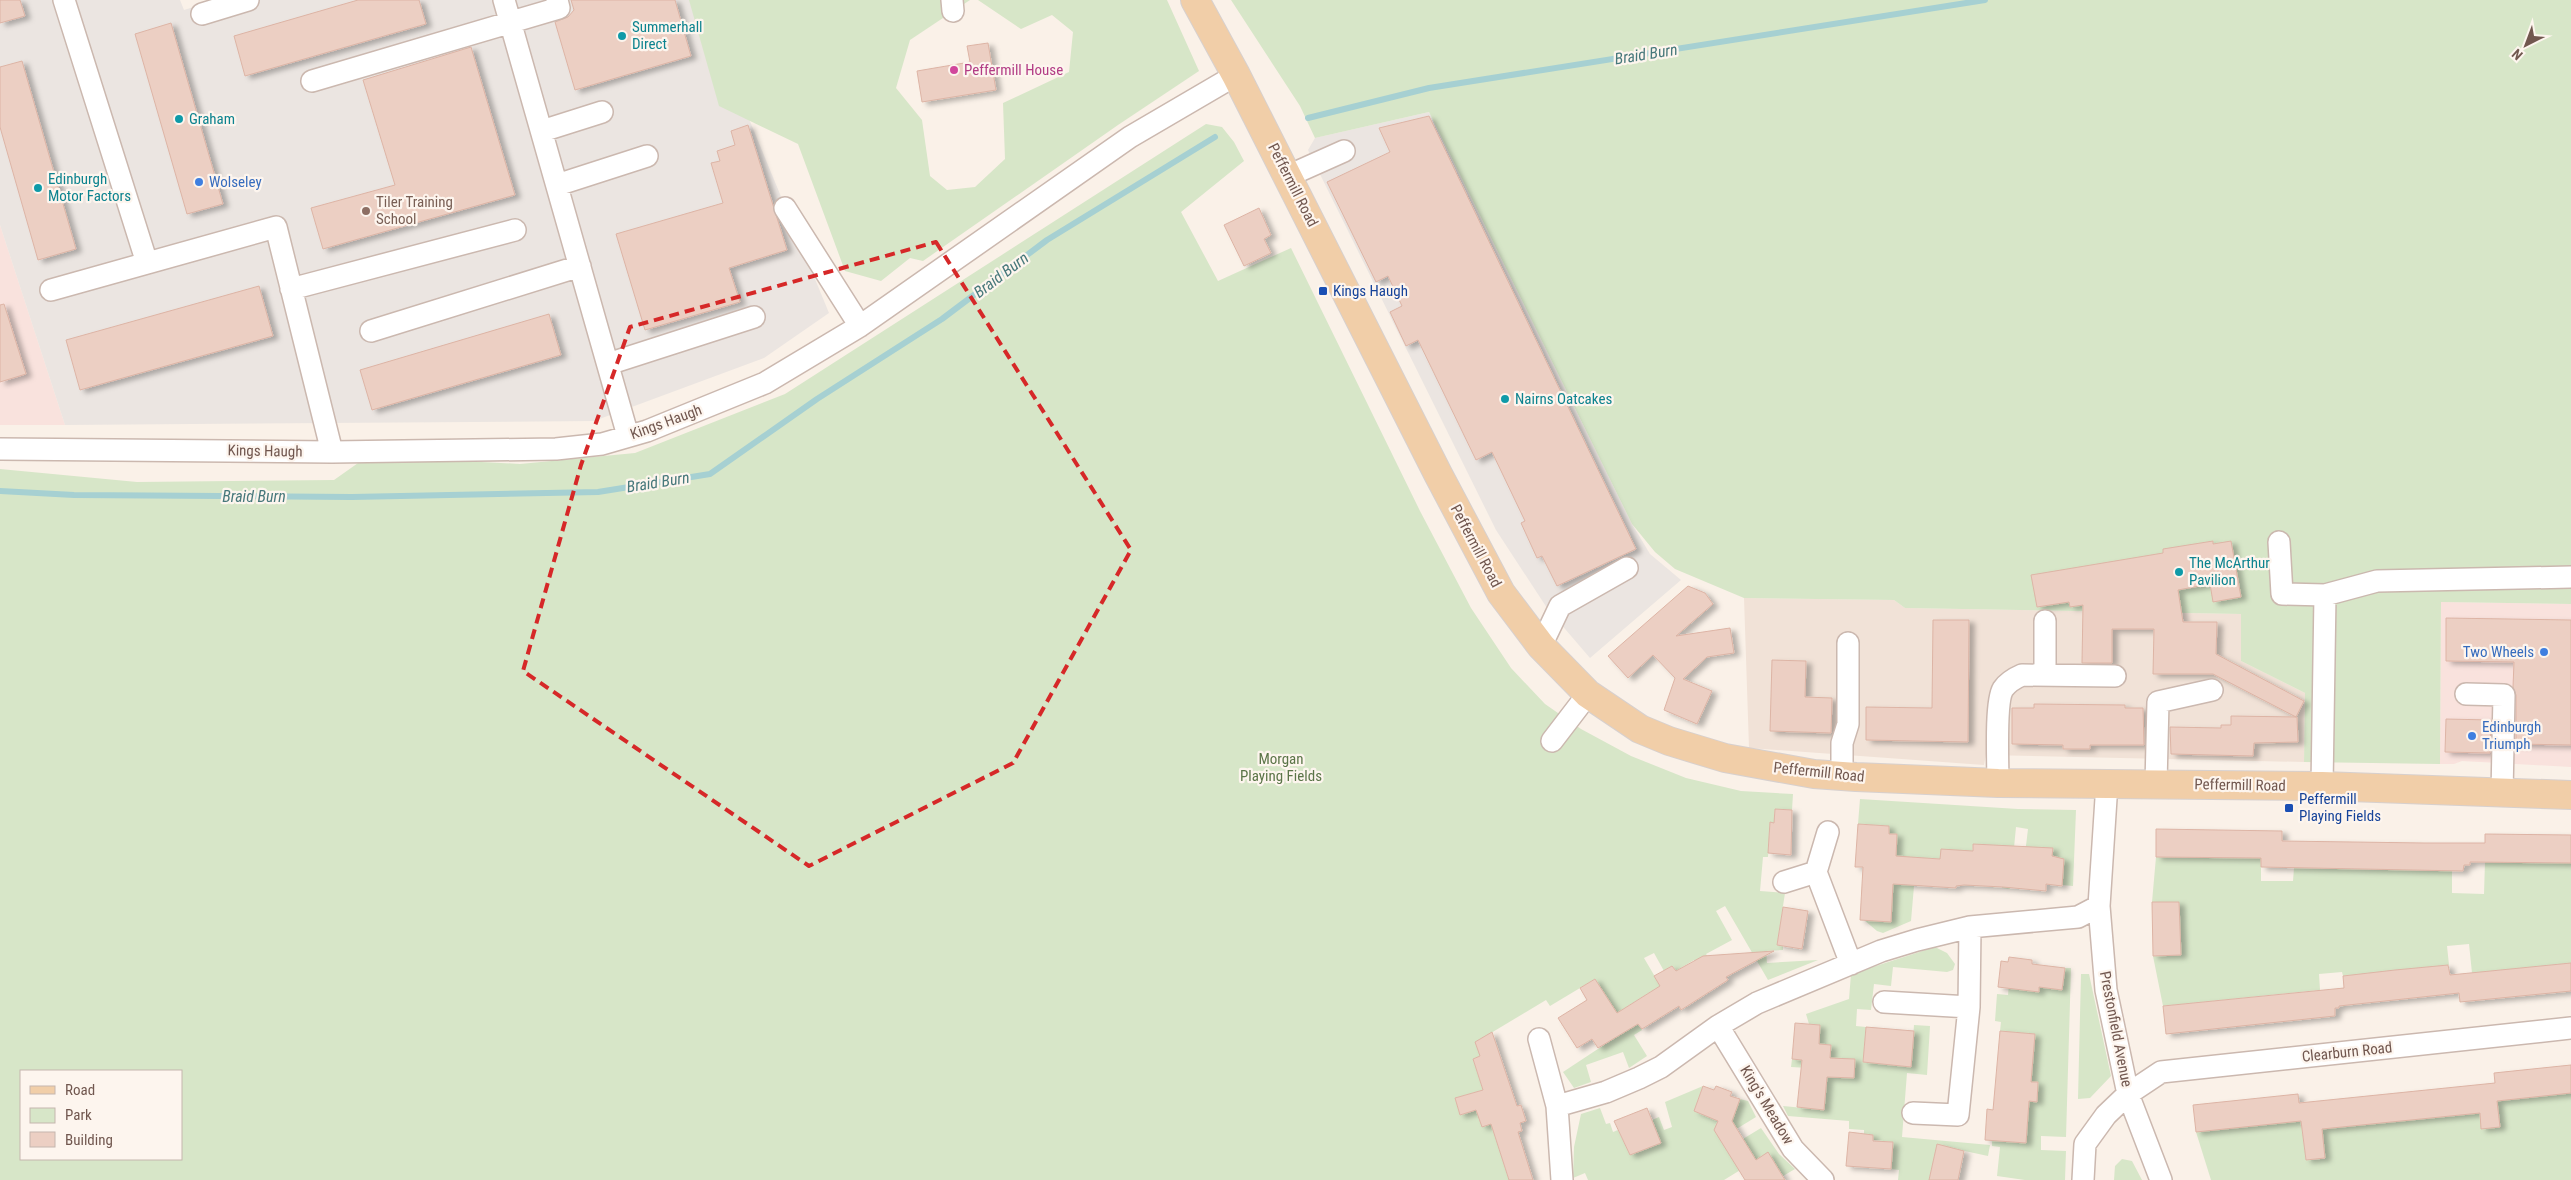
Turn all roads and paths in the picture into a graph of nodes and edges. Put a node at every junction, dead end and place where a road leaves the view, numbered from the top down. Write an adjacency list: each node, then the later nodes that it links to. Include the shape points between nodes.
1 (64, 0): 18 (street)
2 (248, 0): 6 (street)
3 (504, 0): 7 (street)
4 (557, 0): 7 (street, via 559,8)
5 (1195, 0): 8 (main road, Peffermill Road)
6 (202, 14)
7 (511, 23): 9 (street); 11 (street)
8 (1236, 75): 14 (main road, Peffermill Road); 23 (street, Kings Haugh, via 1130,137)
9 (312, 81)
10 (602, 112): 11 (street)
11 (542, 131): 15 (street)
12 (1344, 151): 14 (street)
13 (647, 156): 15 (street)
14 (1288, 176): 35 (main road, Peffermill Road, via 1501,593)
15 (557, 185): 19 (street)
16 (785, 208): 23 (street)
17 (515, 230): 20 (street)
18 (147, 263): 20 (street, via 276,227); 21 (street)
19 (580, 266): 24 (street); 25 (street)
20 (291, 289): 28 (street)
21 (51, 290)
22 (754, 318): 25 (street)
23 (860, 326): 26 (street, Kings Haugh, via 765,383 703,410)
24 (371, 331)
25 (608, 364): 26 (street)
26 (628, 436): 28 (street, Kings Haugh, via 602,444 556,449)
27 (0, 448): 28 (street, Kings Haugh)
28 (332, 452)
29 (2279, 542): 32 (street, via 2282,594)
30 (1627, 568): 35 (street, via 1560,606)
31 (2571, 577): 32 (street, via 2377,581)
32 (2325, 595): 46 (street)
33 (2045, 621): 36 (street)
34 (1848, 643): 42 (street, via 1848,724 1842,743)
35 (1541, 646): 39 (main road, Peffermill Road)
36 (2045, 674): 37 (street); 43 (street, via 2022,675 2002,690)
37 (2115, 676)
38 (2212, 690): 45 (street, via 2158,702)
39 (1588, 694): 41 (street); 42 (main road, Peffermill Road, via 1640,729 1695,750 1759,766)
40 (2466, 694): 47 (street, via 2504,695)
41 (1552, 742)
42 (1842, 776): 43 (main road, Peffermill Road)
43 (1998, 783): 44 (main road, Peffermill Road)
44 (2107, 783): 45 (main road, Peffermill Road); 52 (street, Prestonfield Avenue)
45 (2156, 784): 46 (main road, Peffermill Road)
46 (2322, 786): 47 (main road, Peffermill Road)
47 (2502, 794): 48 (main road, Peffermill Road)
48 (2571, 795)
49 (1828, 832): 50 (street)
50 (1816, 872): 51 (street); 54 (street)
51 (1784, 882)
52 (2099, 906): 53 (street, via 2078,917); 60 (street, Prestonfield Avenue, via 2106,990)
53 (1970, 927): 54 (street, via 1911,942); 56 (street)
54 (1851, 964): 57 (street, via 1757,1003)
55 (1884, 1002): 56 (street)
56 (1969, 1007): 62 (street, via 1958,1115)
57 (1718, 1026): 61 (street, via 1651,1072 1606,1092); 64 (street, King's Meadow, via 1793,1149)
58 (2571, 1028): 60 (street, Clearburn Road, via 2161,1072)
59 (1539, 1038): 61 (street)
60 (2128, 1094): 65 (street, Clearburn Road, via 2106,1115 2085,1144); 66 (street, Prestonfield Avenue)
61 (1557, 1106): 63 (street)
62 (1913, 1113)
63 (1562, 1180)
64 (1823, 1180)
65 (2083, 1180)
66 (2161, 1180)

